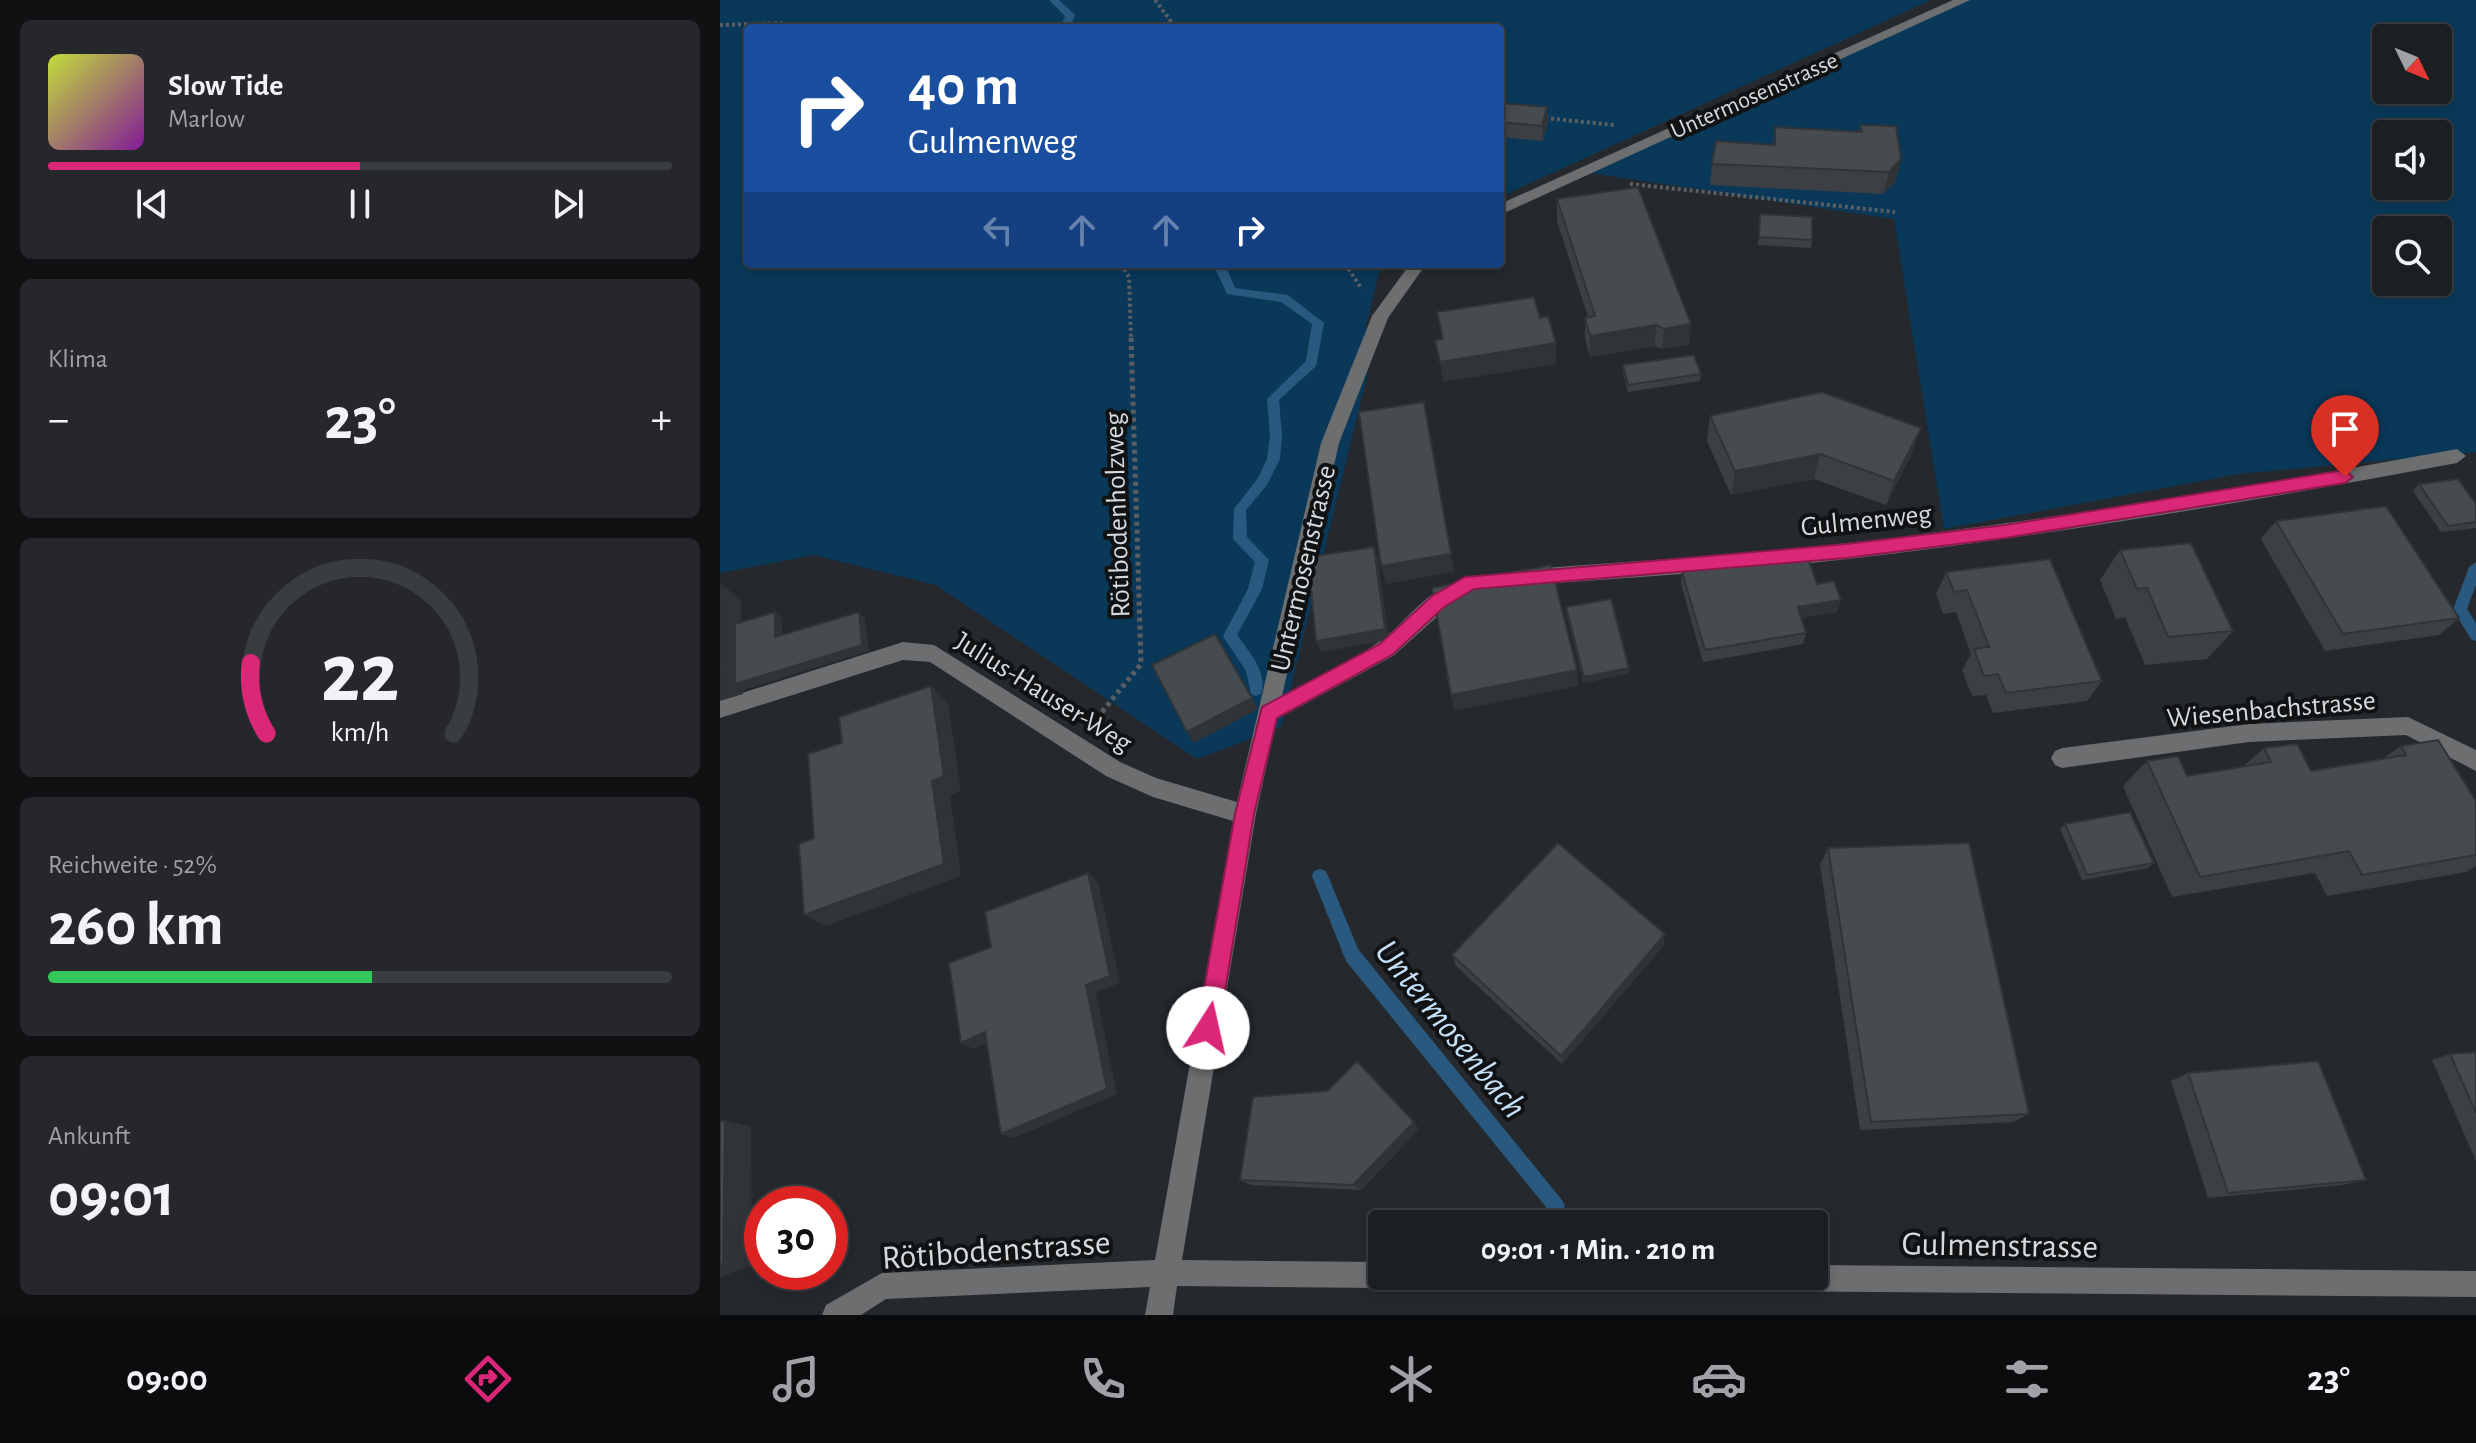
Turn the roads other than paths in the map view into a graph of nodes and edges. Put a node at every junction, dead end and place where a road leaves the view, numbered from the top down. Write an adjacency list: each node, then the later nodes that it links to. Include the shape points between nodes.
1 (1964, 0): 2 (street, Untermosenstrasse)
2 (1504, 208)
3 (1415, 268): 8 (street, Untermosenstrasse, via 1380,316 1330,443)
4 (2457, 456): 5 (street, Gulmenweg, via 2262,493 2005,531 1846,551)
5 (1516, 578)
6 (1471, 582): 8 (street, via 1438,602 1386,650)
7 (720, 709): 11 (street, Julius-Hauser-Weg, via 903,651 934,654 1113,769 1153,787)
8 (1269, 713): 11 (street, Untermosenstrasse)
9 (2062, 758): 10 (street, Wiesenbachstrasse, via 2249,733 2408,726)
10 (2476, 761)
11 (1245, 814): 12 (street, Untermosenstrasse)
12 (1167, 1273): 13 (street); 16 (street, Rötibodenstrasse, via 882,1286); 17 (street, Untermosenstrasse)
13 (1368, 1275)
14 (1828, 1279): 15 (street, Gulmenstrasse)
15 (2476, 1284)
16 (836, 1315)
17 (1159, 1315)

